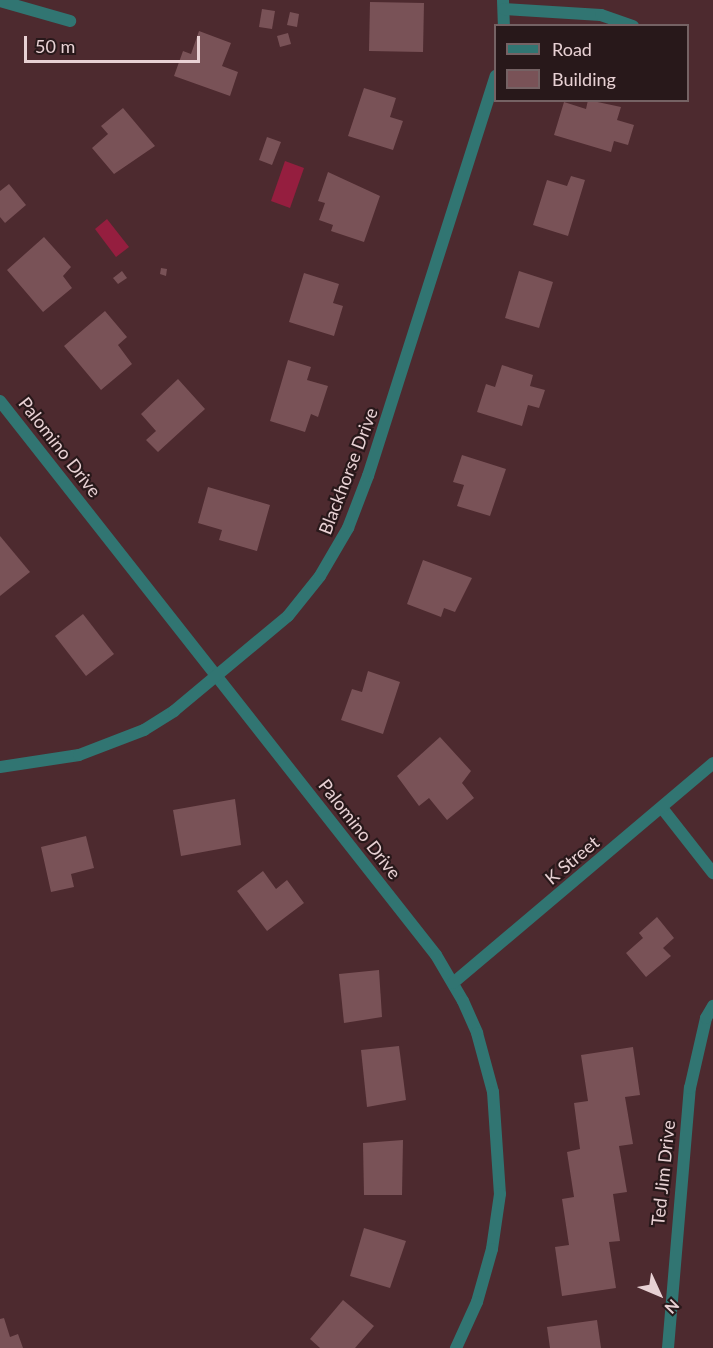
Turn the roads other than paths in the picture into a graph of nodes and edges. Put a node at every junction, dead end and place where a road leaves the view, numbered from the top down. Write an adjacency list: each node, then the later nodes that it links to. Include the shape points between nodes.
1 (0, 1): 3 (street)
2 (504, 5): 4 (street); 5 (street, via 601,15)
3 (70, 21)
4 (504, 24)
5 (627, 24)
6 (494, 79): 8 (street, Blackhorse Drive, via 426,301 348,528 320,576 288,616)
7 (0, 401): 8 (street, Palomino Drive)
8 (218, 675): 10 (street, Blackhorse Drive, via 164,717 112,745 79,755); 13 (street, Palomino Drive, via 436,955)
9 (713, 763): 11 (street, K Street)
10 (0, 767)
11 (662, 808): 12 (street); 13 (street, K Street)
12 (713, 873)
13 (453, 983): 15 (street, Palomino Drive, via 486,1062 500,1163 492,1249 477,1302)
14 (713, 1006): 16 (street, Ted Jim Drive, via 706,1018 690,1088)
15 (456, 1348)
16 (668, 1348)

